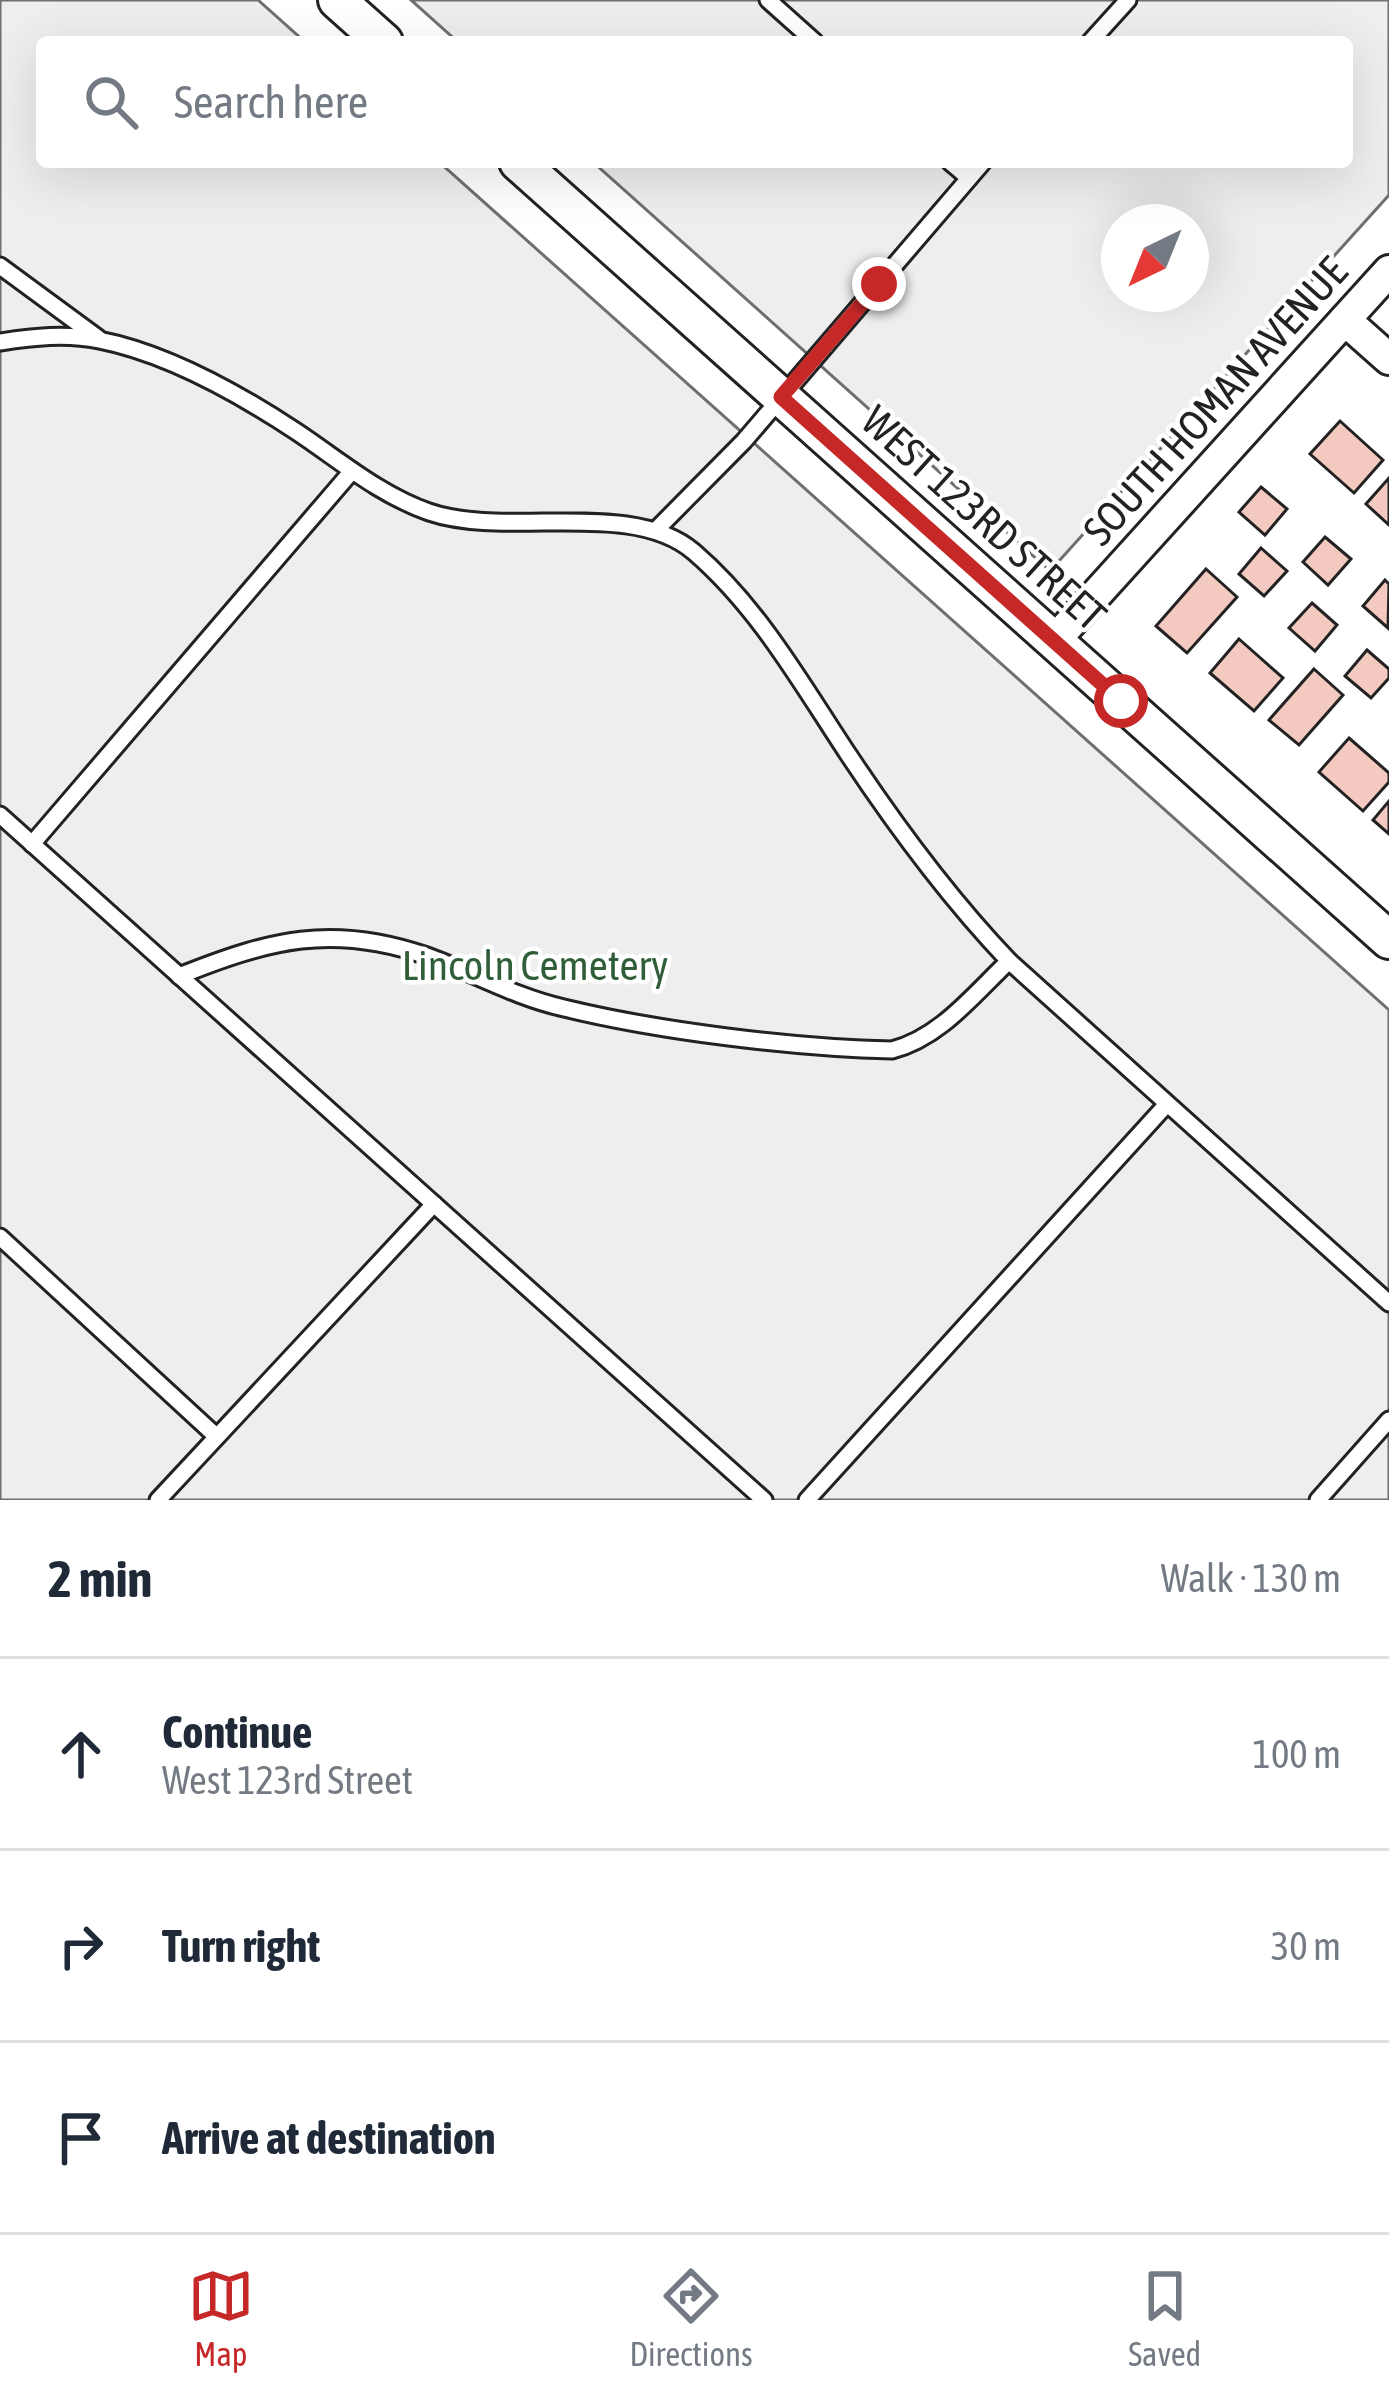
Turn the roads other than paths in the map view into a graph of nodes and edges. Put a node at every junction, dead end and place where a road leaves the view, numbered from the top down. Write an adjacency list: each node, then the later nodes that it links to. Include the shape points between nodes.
1 (337, 0): 4 (street)
2 (768, 0): 5 (lane)
3 (1128, 0): 6 (lane)
4 (377, 36)
5 (808, 36)
6 (1095, 36)
7 (525, 168): 17 (street, WEST 123RD STREET)
8 (957, 168): 10 (lane)
9 (978, 168): 10 (lane)
10 (969, 178): 17 (lane)
11 (0, 266): 14 (lane)
12 (1389, 271): 13 (street, SOUTH HOMAN AVENUE)
13 (1345, 320): 16 (street); 20 (street, SOUTH HOMAN AVENUE)
14 (100, 340): 15 (lane); 18 (lane, via 224,392)
15 (0, 342)
16 (1389, 359)
17 (781, 397): 19 (lane); 20 (street, WEST 123RD STREET)
18 (352, 471): 19 (lane, via 411,504 469,523); 22 (lane)
19 (656, 530): 24 (lane, via 730,585 912,848)
20 (1054, 641): 23 (street, WEST 123RD STREET)
21 (0, 815): 22 (lane)
22 (32, 844): 25 (lane)
23 (1389, 940)
24 (1010, 961): 25 (lane, via 939,1028 892,1050 610,1019 342,936 257,945); 26 (lane)
25 (179, 976): 27 (lane)
26 (1167, 1104): 29 (lane); 34 (lane)
27 (434, 1204): 31 (lane); 33 (lane)
28 (0, 1237): 31 (lane)
29 (1389, 1303)
30 (1389, 1420): 35 (lane)
31 (216, 1436): 32 (lane)
32 (158, 1500)
33 (764, 1500)
34 (807, 1500)
35 (1318, 1500)

